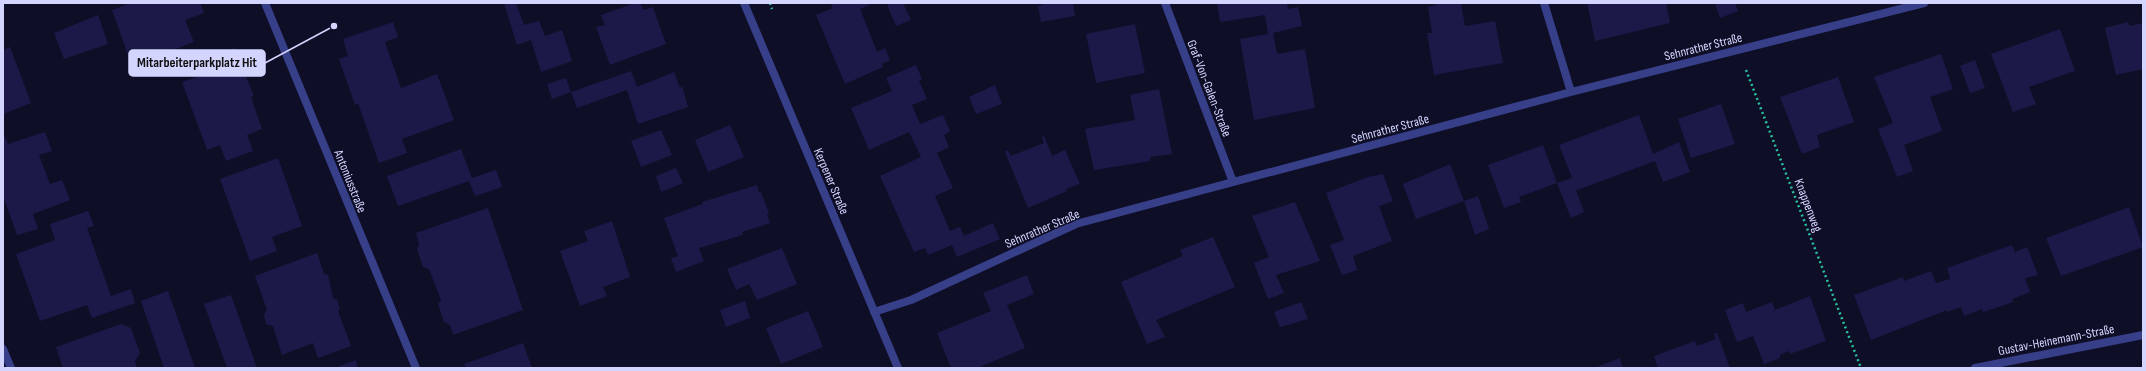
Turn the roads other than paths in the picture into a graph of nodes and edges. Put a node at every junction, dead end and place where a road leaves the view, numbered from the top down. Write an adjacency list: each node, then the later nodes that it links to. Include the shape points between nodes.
1 (265, 3): 13 (street, Antoniusstraße)
2 (744, 3): 9 (street, Kerpener Straße)
3 (1165, 3): 8 (street, Graf-Von-Galen-Straße)
4 (1544, 3): 7 (street)
5 (1924, 3): 6 (street, Sehnrather Straße)
6 (1896, 6): 7 (street, Sehnrather Straße, via 1738,50)
7 (1571, 92): 8 (street, Sehnrather Straße)
8 (1233, 182): 9 (street, Sehnrather Straße, via 1076,224 911,300)
9 (874, 312): 14 (street, Kerpener Straße)
10 (2143, 335): 15 (street, Gustav-Heinemann-Straße)
11 (3, 349): 12 (street)
12 (11, 368)
13 (416, 368)
14 (898, 368)
15 (1975, 368)

